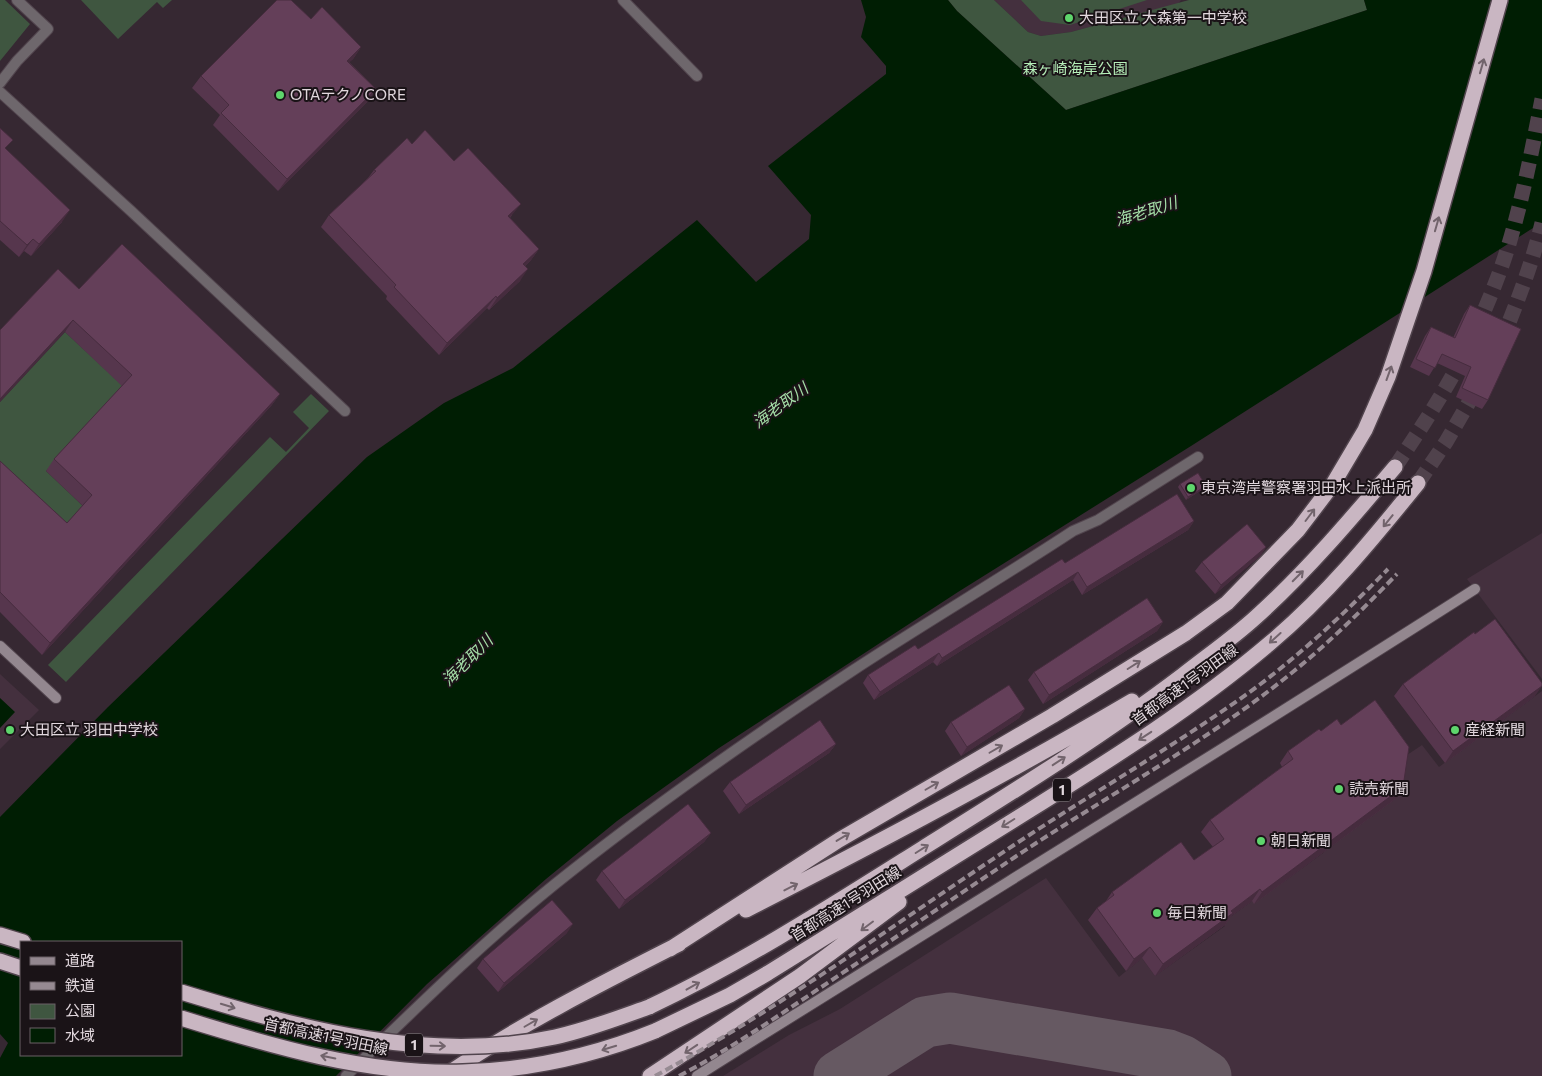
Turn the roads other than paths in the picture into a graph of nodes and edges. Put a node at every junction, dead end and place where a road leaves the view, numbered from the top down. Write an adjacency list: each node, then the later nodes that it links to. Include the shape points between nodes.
1 (17, 0): 5 (street, via 48,29)
2 (623, 0): 4 (street)
3 (1500, 0): 18 (highway, one-way to 3, via 839,840 1052,716 1169,643 1227,603 1298,530 1333,484 1365,430 1388,376 1424,271)
4 (697, 76)
5 (2, 81)
6 (0, 92): 7 (street)
7 (345, 411)
8 (1198, 457): 24 (street, via 1098,520 1072,532 854,670 694,779 567,874 512,920)
9 (1395, 467): 13 (highway, 首都高速1号羽田線 / 1, one-way to 9, via 1255,618 1301,574)
10 (1418, 483): 15 (highway, 首都高速1号羽田線 / 1, one-way to 15, via 1326,592 1228,678)
11 (1475, 589): 27 (street)
12 (0, 646): 14 (street)
13 (1204, 658): 18 (highway, one-way to 13, via 853,856 1061,743); 23 (highway, 首都高速1号羽田線 / 1, one-way to 13, bridge, via 554,1037 586,1029 649,1007 689,988 976,816 1146,703)
14 (56, 698)
15 (976, 844): 22 (highway, 首都高速1号羽田線 / 1, one-way to 22, bridge, via 730,995 626,1043 562,1061 490,1071 397,1069 329,1058); 26 (highway, one-way to 26, via 800,976)
16 (0, 935): 17 (highway)
17 (20, 941)
18 (670, 949): 23 (highway, one-way to 18)
19 (0, 961): 20 (highway)
20 (20, 968)
21 (182, 992): 23 (highway, 首都高速1号羽田線 / 1, one-way to 23, bridge, via 336,1034 430,1046)
22 (182, 1018)
23 (495, 1044): 25 (highway)
24 (346, 1076)
25 (445, 1076)
26 (650, 1076)
27 (697, 1076)

